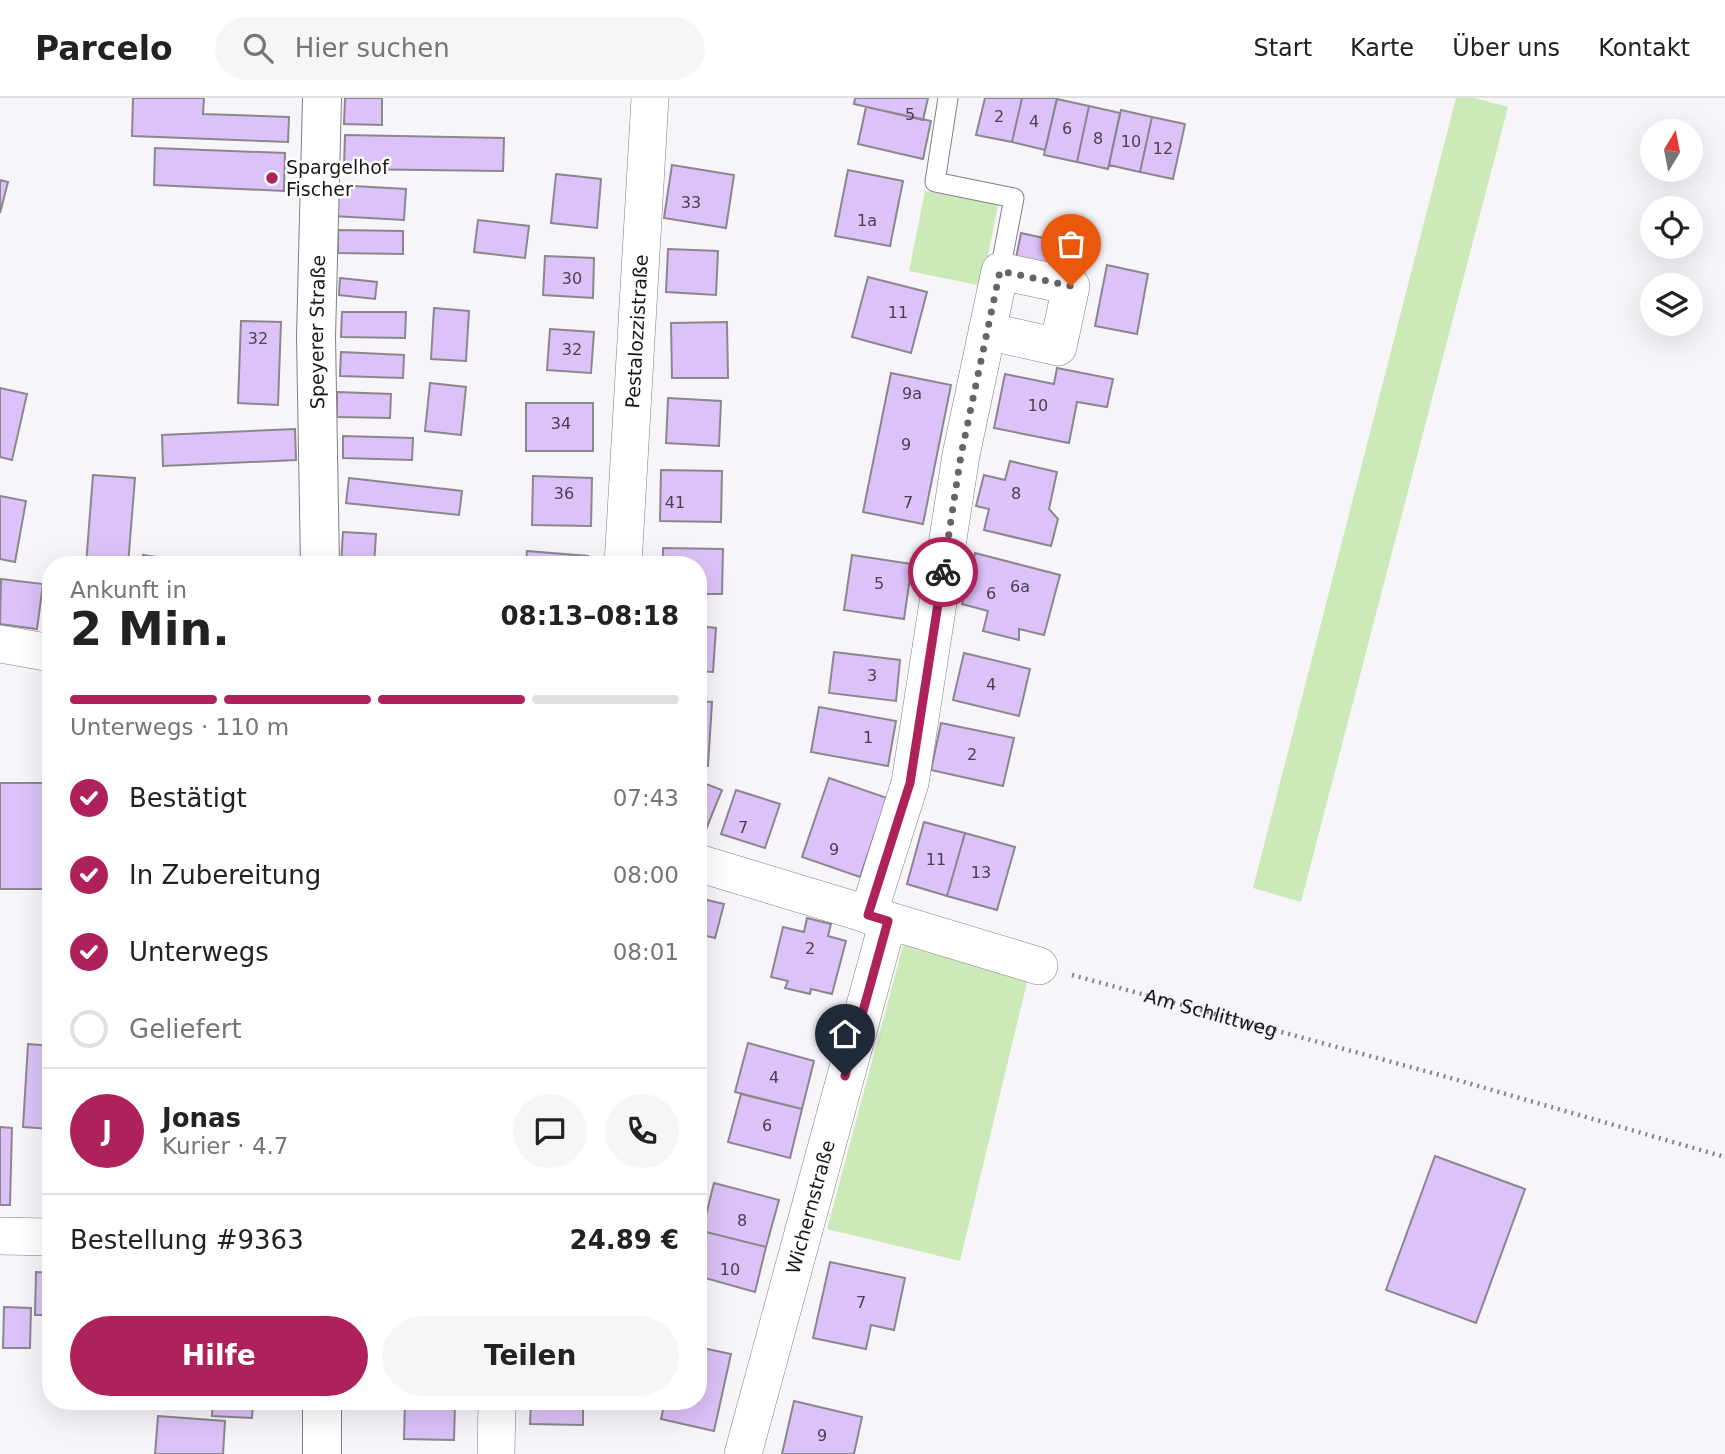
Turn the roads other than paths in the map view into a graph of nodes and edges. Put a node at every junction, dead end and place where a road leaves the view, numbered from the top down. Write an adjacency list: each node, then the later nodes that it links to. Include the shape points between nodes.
1 (321, 98): 6 (main road, Speyerer Straße, via 316,337)
2 (650, 98): 7 (street, Pestalozzistraße)
3 (948, 98): 4 (lane, via 934,182 1014,198)
4 (1000, 271): 5 (street, Wichernstraße); 5 (street, via 1071,286 1061,335 1058,347)
5 (987, 331): 11 (street, Wichernstraße, via 961,455 910,783)
6 (320, 556)
7 (624, 556)
8 (0, 644): 9 (street)
9 (42, 651)
10 (707, 866): 11 (street)
11 (878, 918): 12 (street); 19 (street, Wichernstraße)
12 (1039, 966)
13 (0, 1236): 14 (street)
14 (42, 1237)
15 (322, 1410): 17 (main road)
16 (497, 1410): 18 (street)
17 (322, 1454)
18 (496, 1454)
19 (743, 1454)

